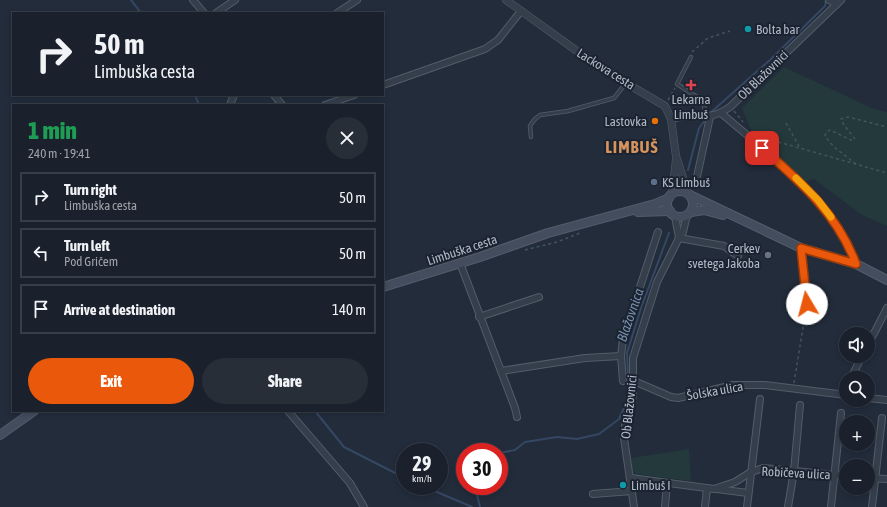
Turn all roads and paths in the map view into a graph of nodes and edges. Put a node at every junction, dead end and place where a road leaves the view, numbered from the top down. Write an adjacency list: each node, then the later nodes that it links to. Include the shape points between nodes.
1 (193, 0): 7 (street)
2 (235, 0): 8 (street)
3 (357, 0): 9 (street)
4 (506, 0): 6 (street, Lackova cesta)
5 (834, 1): 20 (street, Ob Blažovnici)
6 (521, 11): 12 (street, Lackova cesta); 14 (street, via 498,40 485,49)
7 (203, 12)
8 (217, 12)
9 (339, 12)
10 (730, 31): 11 (path, via 701,42 692,52)
11 (691, 58): 13 (lane)
12 (626, 83): 22 (street, Lackova cesta, via 665,106); 27 (lane, via 614,98 568,111 540,115 530,126)
13 (677, 84): 17 (path); 21 (lane, via 700,98)
14 (384, 85)
15 (275, 96): 18 (street)
16 (351, 96): 19 (street)
17 (668, 100)
18 (281, 104)
19 (328, 104)
20 (730, 107): 21 (street, Ob Blažovnici); 24 (path)
21 (712, 115): 22 (street); 32 (street); 46 (street, via 799,180 818,200 843,234)
22 (671, 119): 29 (street, Lackova cesta)
23 (786, 123): 28 (path)
24 (744, 124)
25 (887, 127): 30 (path, via 848,117 841,119 855,139 850,140 830,130 826,132 825,136 834,147)
26 (758, 136): 28 (path)
27 (531, 137)
28 (800, 148): 30 (path)
29 (676, 156): 33 (street); 34 (street)
30 (858, 165): 31 (path)
31 (887, 173)
32 (696, 181)
33 (689, 194): 34 (main road, via 680,192); 35 (main road, via 693,204); 38 (main road)
34 (670, 196): 36 (main road, via 668,204); 37 (main road, via 655,204)
35 (689, 213): 36 (main road); 38 (main road, via 704,210); 41 (street, Ob Blažovnici)
36 (672, 214): 37 (main road); 41 (street)
37 (614, 215): 45 (main road, Limbuška cesta)
38 (737, 218): 42 (main road)
39 (658, 232): 50 (street, Ob Blažovnici)
40 (581, 233): 43 (path, via 552,244)
41 (680, 238): 44 (street, via 724,246); 53 (street, Ob Blažovnici)
42 (801, 248): 46 (main road); 51 (street)
43 (521, 251)
44 (738, 256)
45 (460, 263): 48 (main road, Limbuška cesta); 54 (street)
46 (856, 264): 47 (main road)
47 (887, 280)
48 (384, 287)
49 (539, 297): 54 (street)
50 (636, 304): 53 (street); 56 (street, Ob Blažovnici, via 623,339)
51 (807, 304): 60 (path)
52 (887, 308): 55 (street)
53 (646, 309): 59 (street, Ob Blažovnici, via 633,358)
54 (479, 317): 57 (street)
55 (875, 331)
56 (621, 356): 57 (street, Ob Blažovnici, via 585,358); 58 (street, Ob Blažovnici)
57 (501, 371): 69 (street)
58 (623, 381)
59 (634, 381): 60 (street, Šolska ulica, via 678,398 733,385 765,385); 76 (street, Ob Blažovnici, via 624,438)
60 (793, 389): 61 (street, Šolska ulica)
61 (839, 394)
62 (760, 399): 73 (street)
63 (875, 399): 64 (street)
64 (887, 400)
65 (800, 405): 72 (street)
66 (33, 412): 71 (main road)
67 (289, 412): 84 (street, via 350,483)
68 (841, 413): 74 (street)
69 (517, 417)
70 (882, 418): 77 (street)
71 (0, 435)
72 (794, 471): 73 (street, Robičeva ulica, via 764,468); 74 (street, Robičeva ulica); 89 (street)
73 (751, 472): 80 (street, Robičeva ulica, via 735,482); 82 (street)
74 (834, 475): 75 (street, Robičeva ulica); 90 (street)
75 (839, 475)
76 (631, 478): 79 (street, Robičeva ulica); 81 (street, Ob Blažovnici)
77 (876, 479): 78 (street); 91 (street)
78 (887, 479)
79 (667, 483): 80 (street, Robičeva ulica); 86 (street)
80 (710, 488): 82 (street); 87 (street)
81 (632, 491): 83 (street); 85 (street, Ob Blažovnici)
82 (748, 493): 88 (street)
83 (593, 494)
84 (364, 507)
85 (634, 507)
86 (665, 507)
87 (705, 507)
88 (747, 507)
89 (788, 507)
90 (831, 507)
91 (872, 507)

